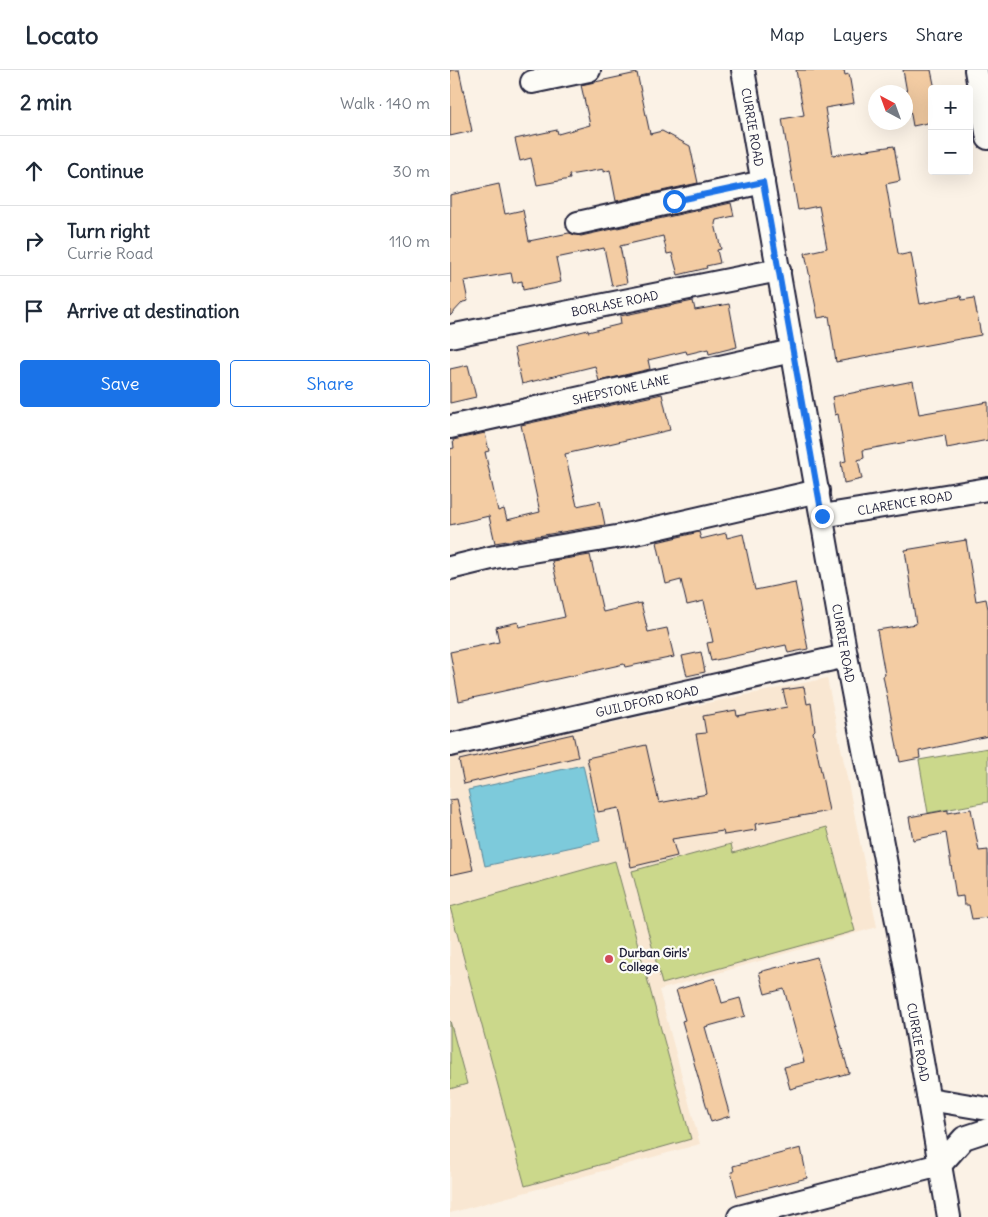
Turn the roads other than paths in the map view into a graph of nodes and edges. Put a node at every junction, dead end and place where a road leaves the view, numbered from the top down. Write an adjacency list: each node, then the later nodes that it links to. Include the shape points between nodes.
1 (588, 70): 4 (street)
2 (743, 70): 6 (street, CURRIE ROAD)
3 (976, 70): 5 (street)
4 (532, 82)
5 (988, 138)
6 (763, 182): 7 (street); 8 (street, CURRIE ROAD)
7 (578, 222)
8 (779, 270): 9 (street, BORLASE ROAD); 10 (street, CURRIE ROAD)
9 (450, 336)
10 (792, 351): 11 (street, SHEPSTONE LANE); 13 (street, CURRIE ROAD)
11 (450, 427)
12 (988, 489): 14 (street, CLARENCE ROAD)
13 (818, 491): 14 (street, CURRIE ROAD); 15 (street, via 622,536 495,557)
14 (822, 516): 16 (street, CURRIE ROAD)
15 (450, 568)
16 (846, 656): 17 (street, GUILDFORD ROAD); 18 (street, CURRIE ROAD)
17 (450, 745)
18 (929, 1099): 19 (street); 21 (street, CURRIE ROAD)
19 (988, 1109)
20 (988, 1130): 21 (street, via 964,1138)
21 (940, 1165): 22 (street); 23 (street, CURRIE ROAD)
22 (739, 1217)
23 (949, 1217)

